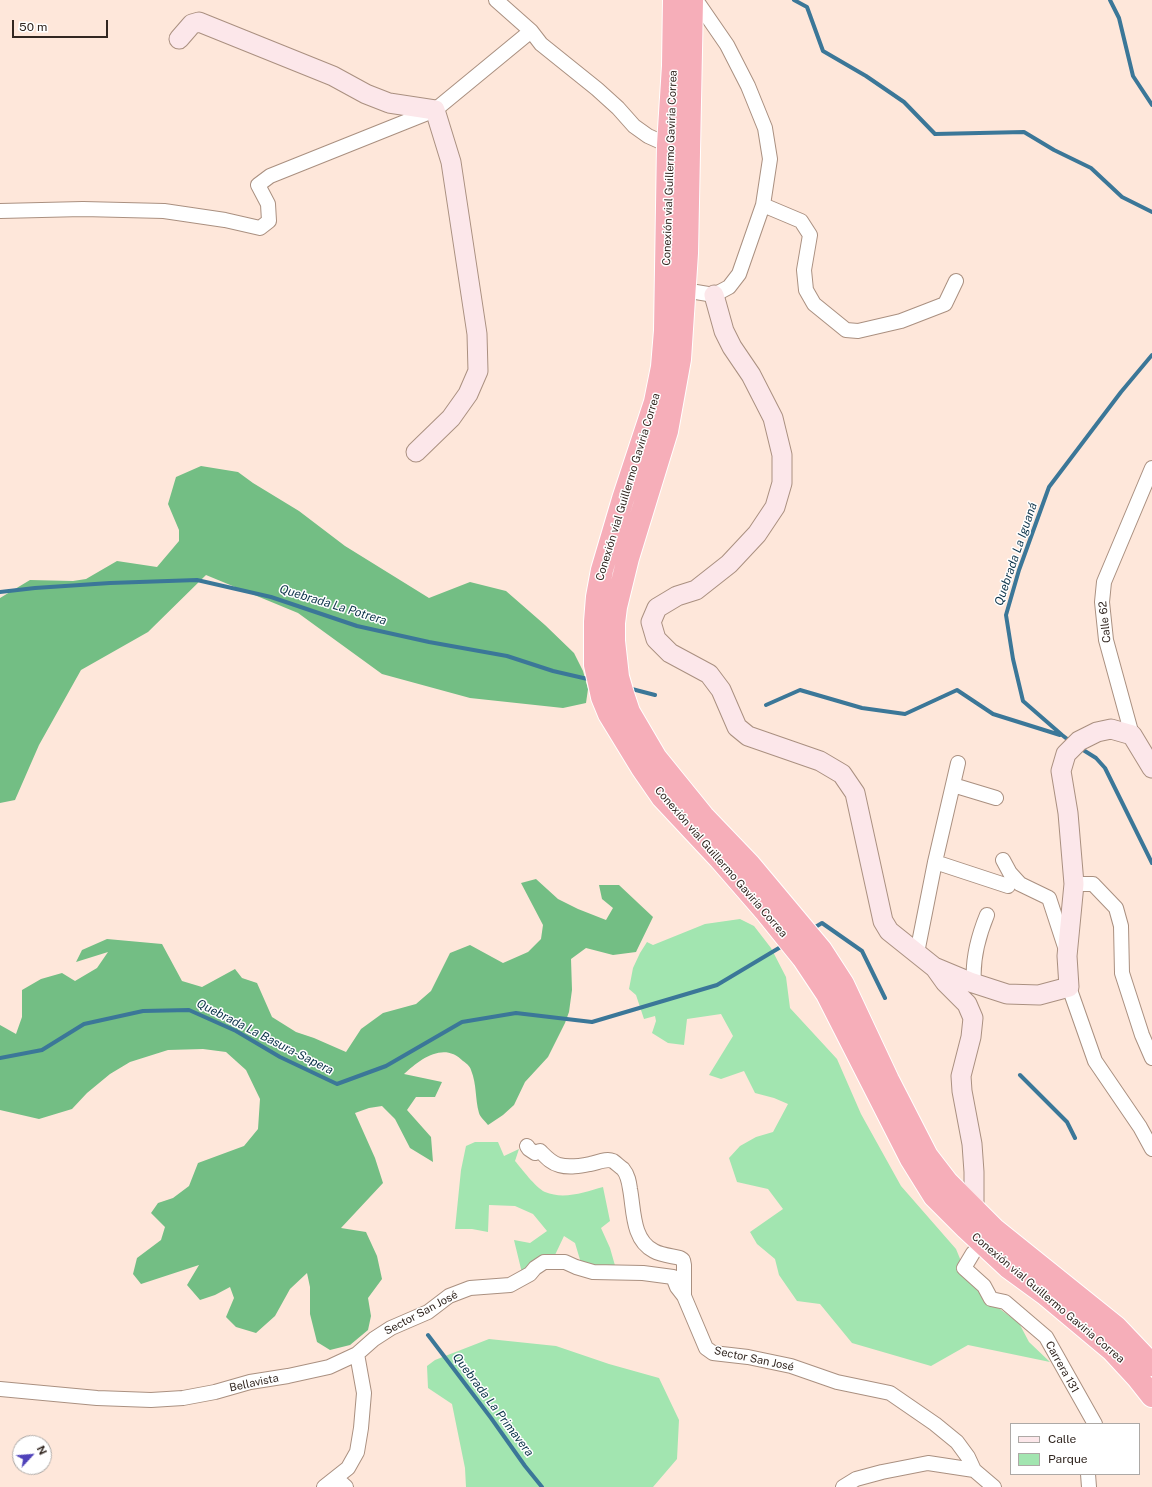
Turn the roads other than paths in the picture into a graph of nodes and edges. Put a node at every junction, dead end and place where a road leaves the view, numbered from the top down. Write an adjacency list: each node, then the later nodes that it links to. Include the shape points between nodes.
1 (496, 0): 5 (street)
2 (674, 0): 7 (highway, Conexión vial Guillermo Gaviria Correa)
3 (692, 0): 7 (highway, Conexión vial Guillermo Gaviria Correa)
4 (696, 0): 10 (street, via 727,45 748,86 765,128 770,159)
5 (530, 31): 8 (street); 9 (street, via 541,44 618,108 634,126)
6 (179, 39): 8 (street, via 192,24 199,22 333,76 366,94 389,102)
7 (682, 71): 9 (highway, Conexión vial Guillermo Gaviria Correa); 13 (highway, Conexión vial Guillermo Gaviria Correa, via 686,253)
8 (435, 110): 11 (street, via 270,176 258,185 268,204 269,221 260,228 164,210); 15 (street, via 451,162 477,334 478,371 468,394 451,418)
9 (668, 145): 17 (highway, Conexión vial Guillermo Gaviria Correa, via 665,331 662,367 655,402 602,570 597,597)
10 (762, 205): 12 (street, via 801,221 810,236 804,270 806,290 814,304 846,330 858,331 901,321 945,304); 14 (street, via 739,274 729,287)
11 (0, 211)
12 (956, 281)
13 (684, 290): 14 (street); 17 (highway, Conexión vial Guillermo Gaviria Correa, via 680,359 668,431 628,558 616,607)
14 (714, 295): 28 (street, via 732,347 751,375 773,418 782,455 782,483 775,507 757,534 729,564 696,590 677,596 656,608 651,622 656,639 670,653 709,674 721,690 737,727 748,736 820,761 842,774 855,793 883,921 888,931)
15 (416, 452)
16 (1152, 468): 18 (street, Calle 62, via 1104,582 1102,602 1106,640)
17 (604, 623): 29 (highway, Conexión vial Guillermo Gaviria Correa, via 595,665 602,697 619,713 630,750 662,797 720,860 774,907)
18 (1132, 735): 20 (street); 25 (street, via 1111,730 1097,732 1079,741 1066,754 1061,771 1068,813)
19 (958, 763): 21 (street)
20 (1152, 768)
21 (953, 785): 22 (street); 24 (street)
22 (996, 798)
23 (1003, 860): 30 (street, via 1020,884 1049,898)
24 (935, 862): 26 (street); 28 (street)
25 (1074, 884): 30 (street); 34 (street, via 1093,884 1116,908 1121,926 1122,973)
26 (1008, 886)
27 (987, 915): 32 (street, via 975,952)
28 (916, 953): 31 (street)
29 (812, 954): 37 (highway, Conexión vial Guillermo Gaviria Correa, via 843,984 927,1156); 43 (highway, Conexión vial Guillermo Gaviria Correa, via 827,994 911,1159 934,1196 1008,1267 1112,1350)
30 (1068, 956): 33 (street)
31 (934, 967): 32 (street); 37 (street, via 967,1004 972,1018 971,1037 961,1076 972,1144)
32 (974, 983): 33 (street, via 1007,994 1039,995)
33 (1069, 987): 36 (street, via 1095,1061)
34 (1152, 1058)
35 (527, 1146): 39 (street, via 535,1153 540,1151 550,1161 559,1165 578,1166 607,1160 613,1161 623,1169 630,1187 637,1233 653,1251 683,1260)
36 (1152, 1149)
37 (974, 1210): 41 (highway, Conexión vial Guillermo Gaviria Correa, via 1116,1327)
38 (972, 1253): 44 (street, Carrera 131, via 964,1268 984,1286 991,1299 1005,1302 1046,1337)
39 (684, 1296): 40 (street, Sector San José, via 673,1278 643,1273 593,1272 565,1262 544,1262 510,1286 470,1288 449,1296 428,1312 391,1328); 45 (street, Sector San José, via 706,1348 713,1353 791,1366 837,1382 890,1393 957,1442)
40 (357, 1354): 42 (street, Bellavista, via 329,1367 183,1398 97,1398); 47 (street, via 364,1393 361,1428 357,1452)
41 (1152, 1365)
42 (0, 1389)
43 (1152, 1396)
44 (1093, 1423)
45 (974, 1470): 49 (street, via 928,1463 856,1479); 50 (street)
46 (1088, 1475): 51 (street)
47 (341, 1483): 48 (street)
48 (324, 1487)
49 (843, 1487)
50 (994, 1487)
51 (1089, 1487)

